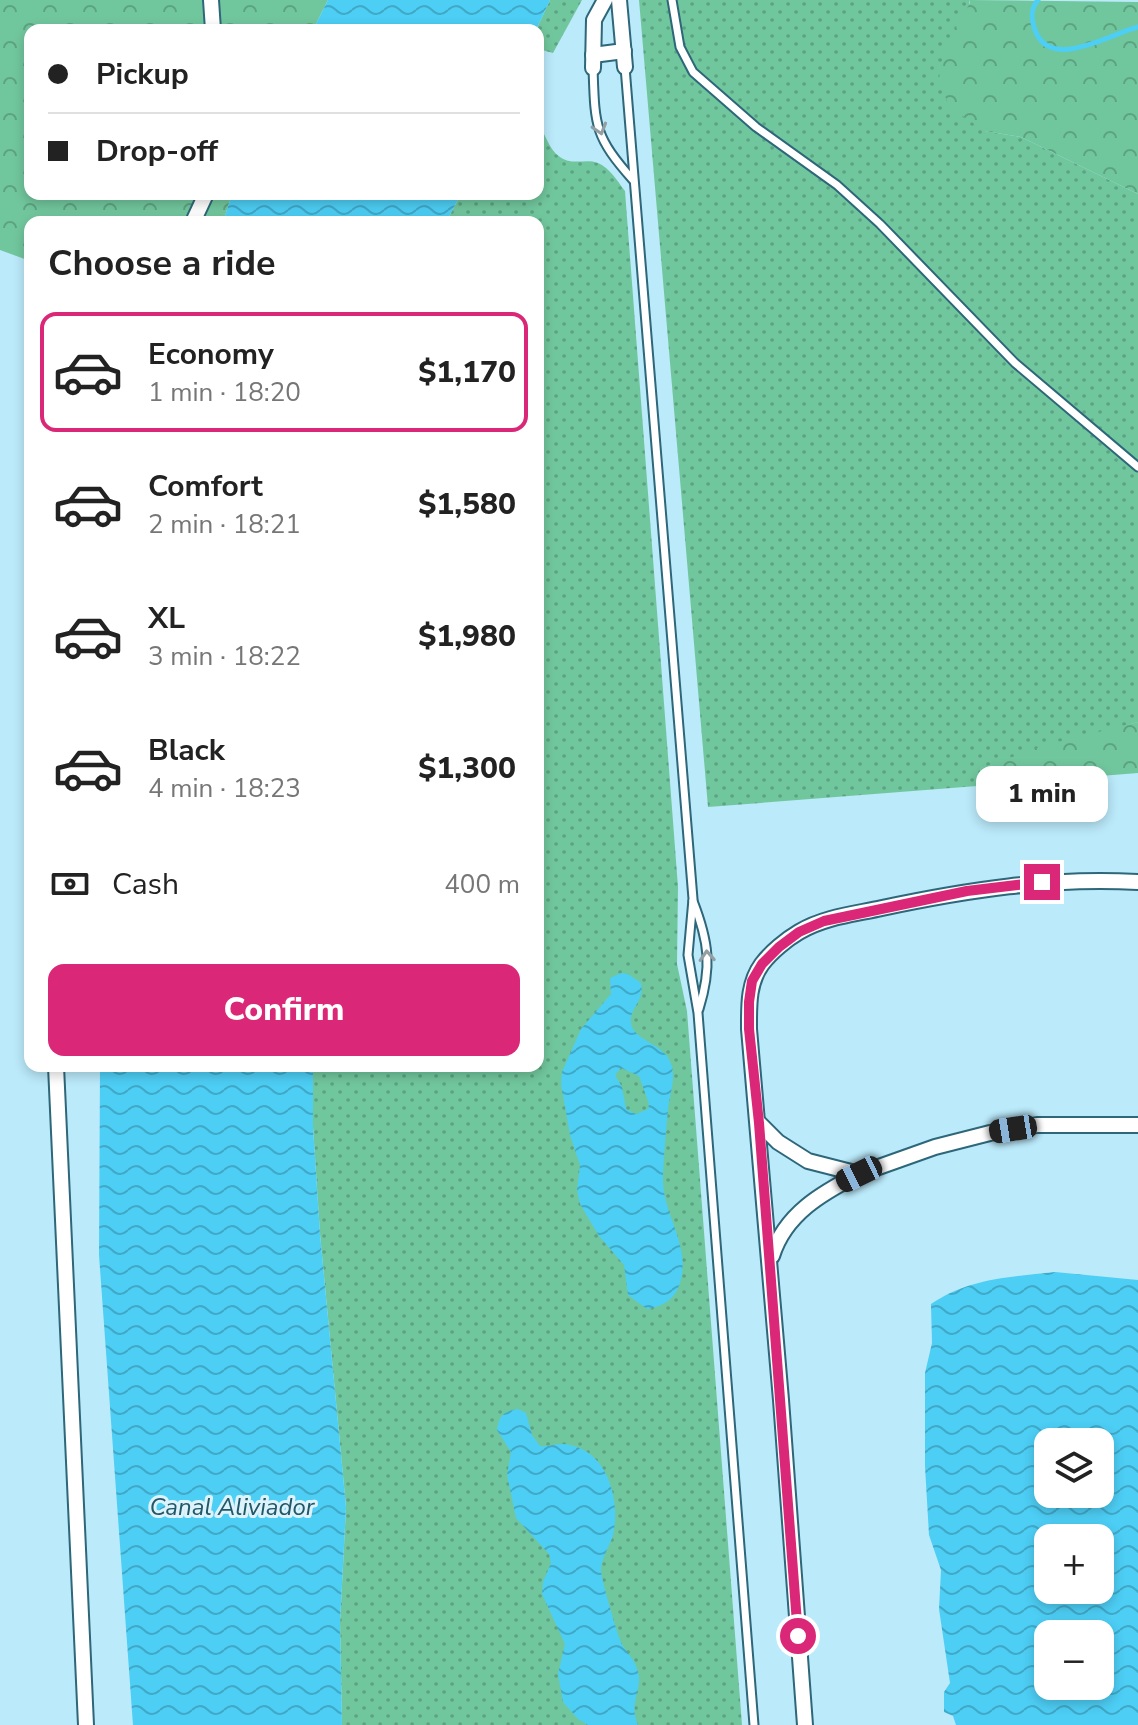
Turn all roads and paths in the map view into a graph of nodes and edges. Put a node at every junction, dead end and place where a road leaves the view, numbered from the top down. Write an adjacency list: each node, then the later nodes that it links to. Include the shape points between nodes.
1 (211, 0): 5 (street)
2 (605, 0): 7 (street, via 594,20)
3 (619, 0): 6 (street)
4 (672, 0): 10 (lane, via 680,47 693,72 756,127 837,185 1015,363)
5 (213, 24)
6 (624, 51): 7 (street); 8 (street)
7 (593, 61): 9 (lane, one-way to 9, via 600,135)
8 (625, 67): 9 (lane)
9 (633, 180): 12 (lane)
10 (1138, 467)
11 (1138, 882): 15 (street, via 1069,880 983,888 824,921 799,932 762,964 752,981 749,1029)
12 (693, 899): 13 (lane, via 688,955); 13 (lane, one-way to 12, via 709,957)
13 (698, 1013): 20 (lane)
14 (56, 1072): 19 (street)
15 (759, 1123): 17 (street, via 808,1161); 18 (street)
16 (1138, 1125): 17 (street, via 1037,1125 990,1133)
17 (859, 1174): 18 (street, via 825,1191 792,1220)
18 (770, 1265): 21 (street)
19 (86, 1725)
20 (754, 1725)
21 (805, 1725)

